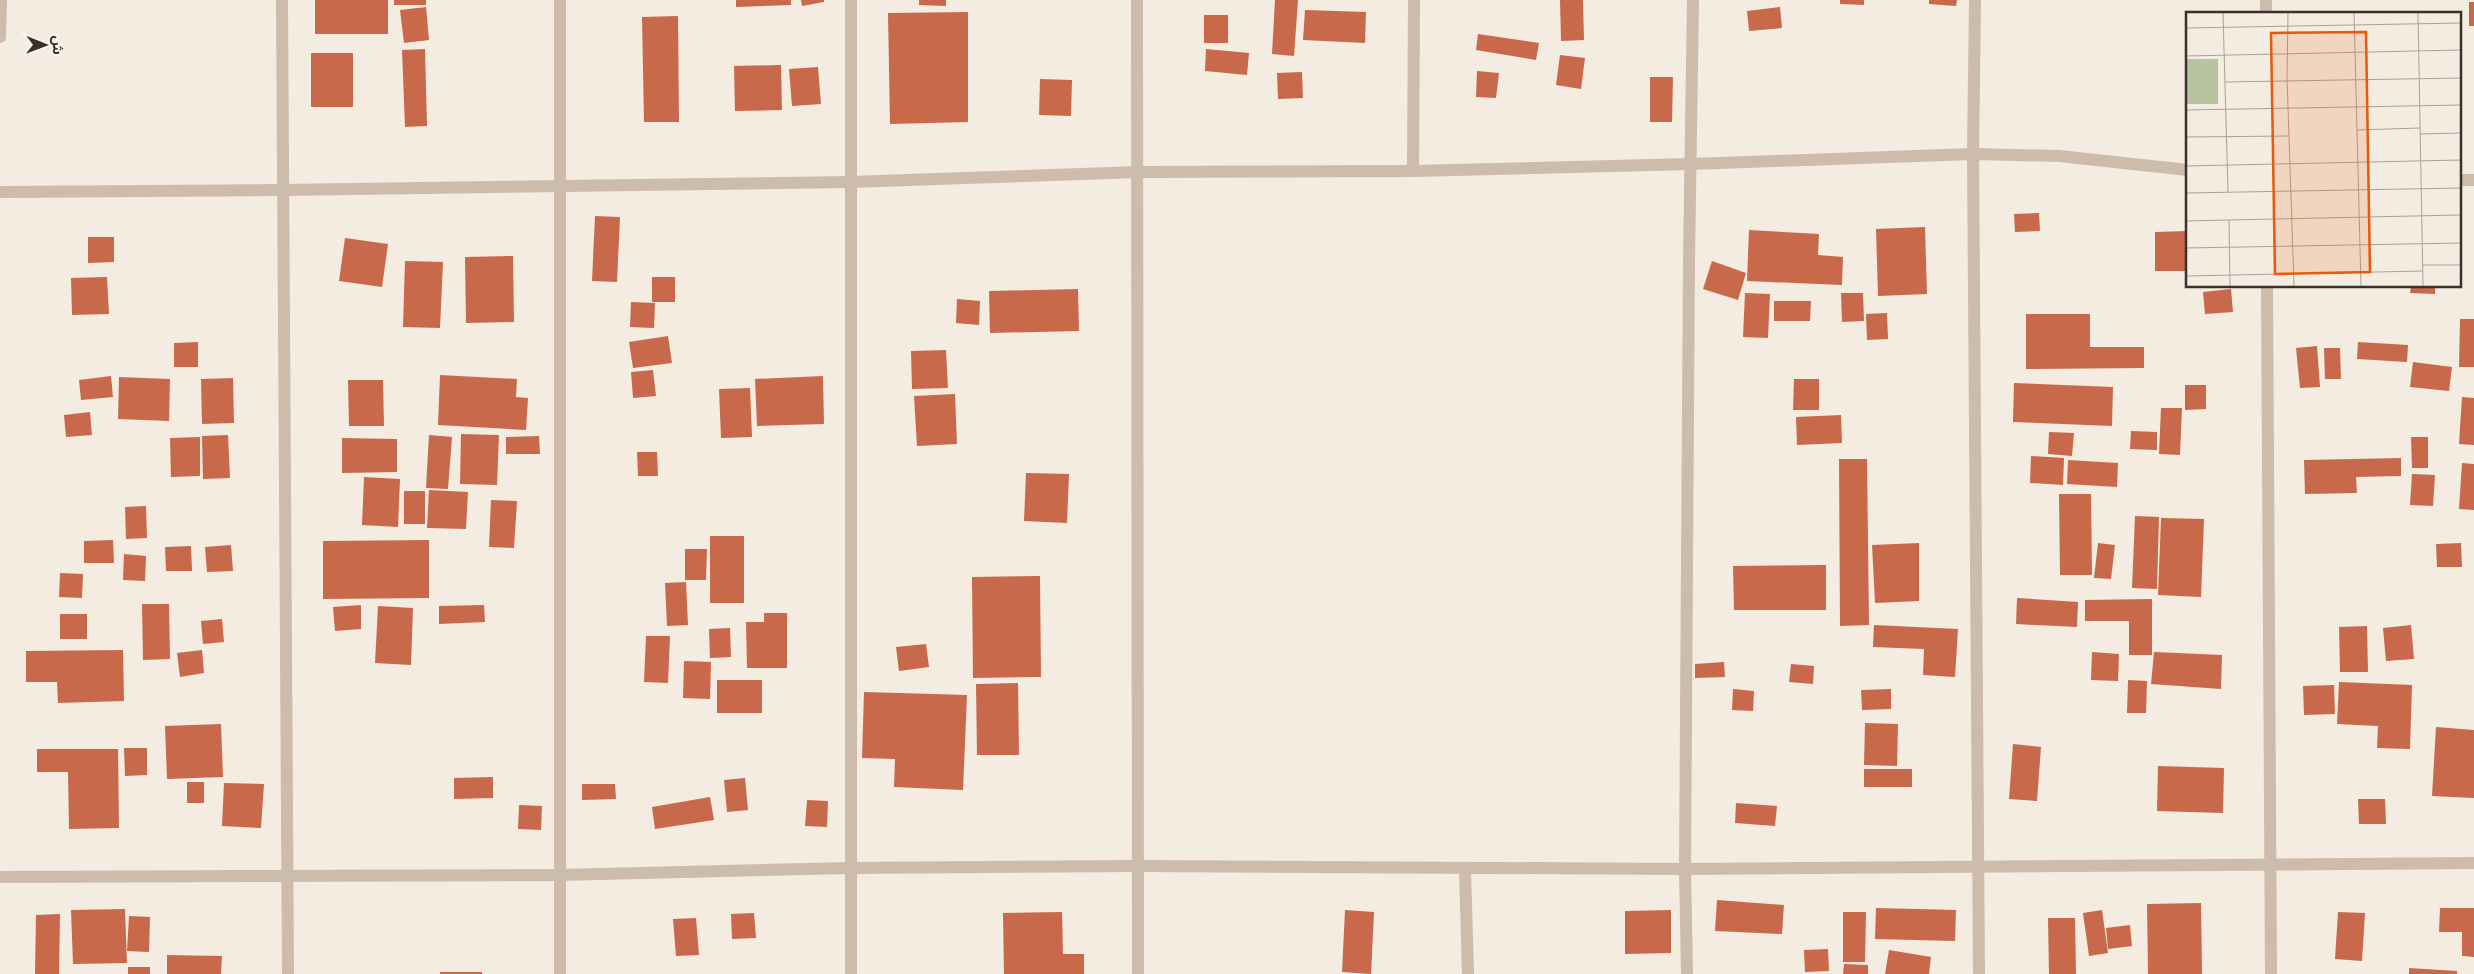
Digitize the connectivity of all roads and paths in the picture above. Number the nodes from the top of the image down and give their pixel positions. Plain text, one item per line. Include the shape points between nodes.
1 (1, 0) edge
2 (282, 0) edge
3 (560, 0) edge
4 (851, 0) edge
5 (1137, 0) edge
6 (1414, 0) edge
7 (1693, 0) edge
8 (1975, 0) edge
9 (0, 37) edge
10 (1974, 154) junction
11 (1690, 164) junction
12 (2186, 170) edge
13 (1412, 171) junction
14 (1138, 172) junction
15 (850, 182) junction
16 (558, 187) junction
17 (282, 190) junction
18 (0, 192) edge
19 (2267, 288) edge
20 (2474, 863) edge
21 (2271, 865) junction
22 (1138, 866) junction
23 (1978, 866) junction
24 (850, 868) junction
25 (1465, 869) junction
26 (1685, 869) junction
27 (287, 875) junction
28 (559, 875) junction
29 (0, 877) edge
30 (288, 974) edge
31 (560, 974) edge
32 (851, 974) edge
33 (1138, 974) edge
34 (1468, 974) edge
35 (1687, 974) edge
36 (1979, 974) edge
37 (2271, 974) edge

1 - 9 street
2 - 17 street
3 - 16 street
4 - 15 street
5 - 14 street
6 - 13 street
7 - 11 street
8 - 10 street
10 - 11 street
10 - 12 street via 2058,156
10 - 23 street
11 - 13 street
11 - 26 street
13 - 14 street
14 - 15 street
14 - 22 street
15 - 16 street
15 - 24 street
16 - 17 street
16 - 28 street
17 - 18 street
17 - 27 street
19 - 21 street
20 - 21 street
21 - 23 street
21 - 37 street
22 - 24 street
22 - 25 street
22 - 33 street
23 - 26 street
23 - 36 street
24 - 28 street
24 - 32 street
25 - 26 street
25 - 34 street
26 - 35 street
27 - 28 street
27 - 29 street
27 - 30 street
28 - 31 street

